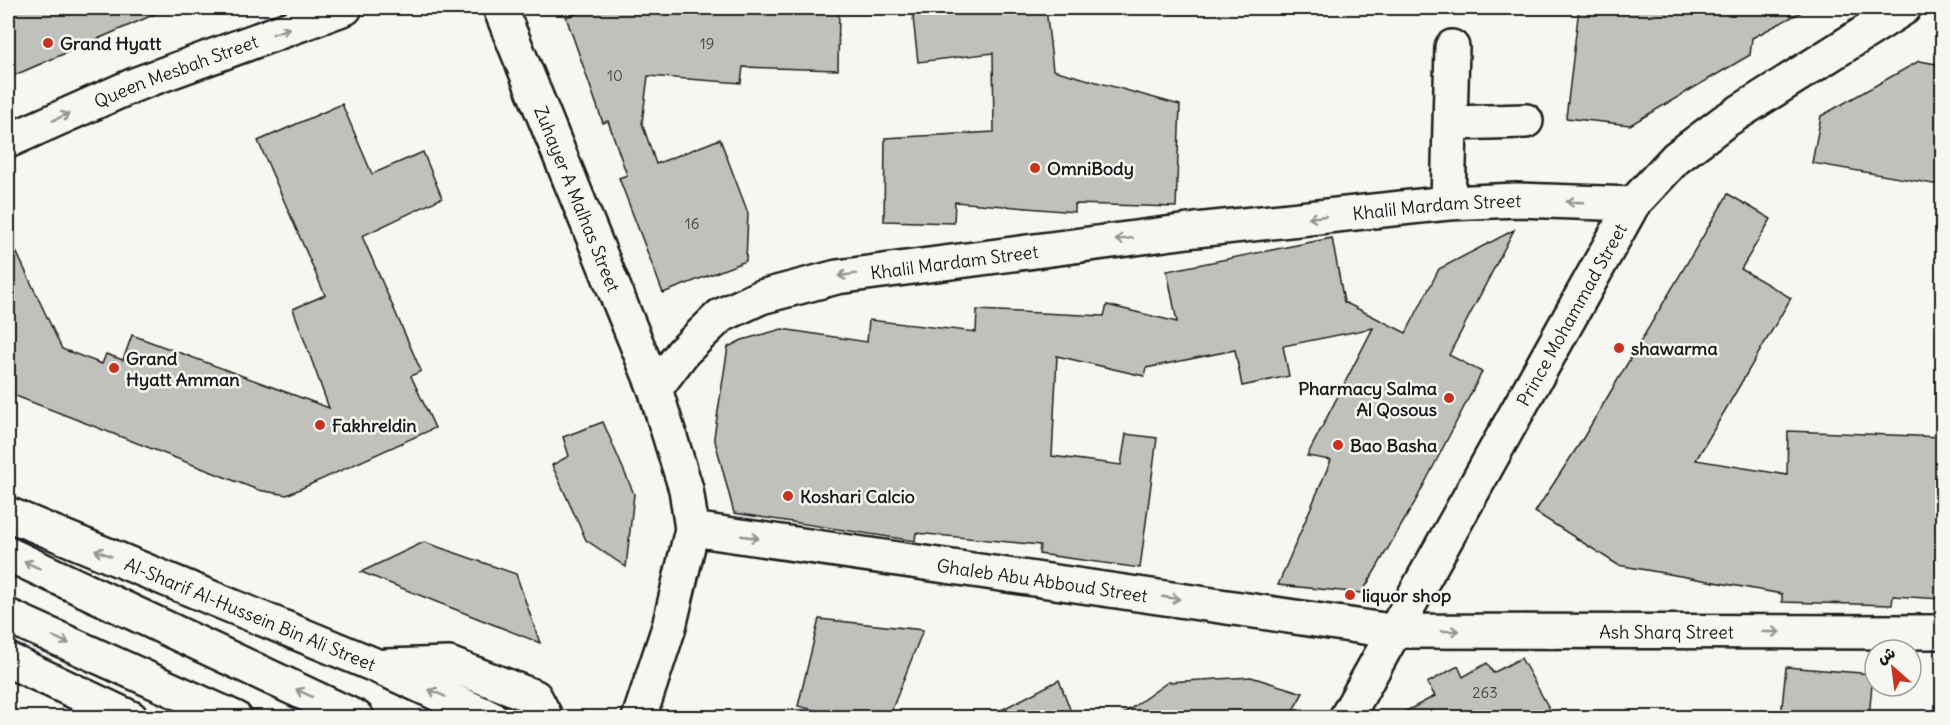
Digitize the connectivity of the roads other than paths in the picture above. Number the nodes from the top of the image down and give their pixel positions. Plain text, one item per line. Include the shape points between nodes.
1 (345, 8) edge
2 (500, 8) edge
3 (1904, 8) edge
4 (1452, 47) dead end
5 (1526, 122) dead end
6 (1451, 123) junction
7 (8, 141) edge
8 (1448, 203) junction
9 (1633, 204) junction
10 (655, 389) junction
11 (8, 514) edge
12 (692, 529) junction
13 (8, 554) edge
14 (8, 616) edge
15 (1392, 631) junction
16 (1942, 632) edge
17 (8, 660) edge
18 (377, 666) junction
19 (131, 717) edge
20 (235, 717) edge
21 (357, 717) edge
22 (491, 717) edge
23 (546, 717) edge
24 (639, 717) edge
25 (1346, 717) edge

7 -> 1 street, Queen Mesbah Street via 134,85
2 - 10 street, Zuhayer A Malhas Street
3 - 9 street, Prince Mohammad Street via 1725,121 1677,158
4 - 6 street
5 - 6 street
6 - 8 street
9 -> 8 street, Khalil Mardam Street
8 -> 10 street, Khalil Mardam Street via 1196,230 837,277 761,297 720,316 683,352
9 - 15 street, Prince Mohammad Street
10 - 12 street via 686,489
18 -> 11 street, Al-Sharif Al-Hussein Bin Ali Street
12 -> 15 street, Ghaleb Abu Abboud Street
12 - 24 street via 669,627
21 -> 13 street
14 -> 20 street
15 -> 16 street, Ash Sharq Street
15 - 25 street, Prince Mohammad Street
17 - 19 street
22 -> 18 street, Al-Sharif Al-Hussein Bin Ali Street
18 - 23 street via 449,664 535,697

